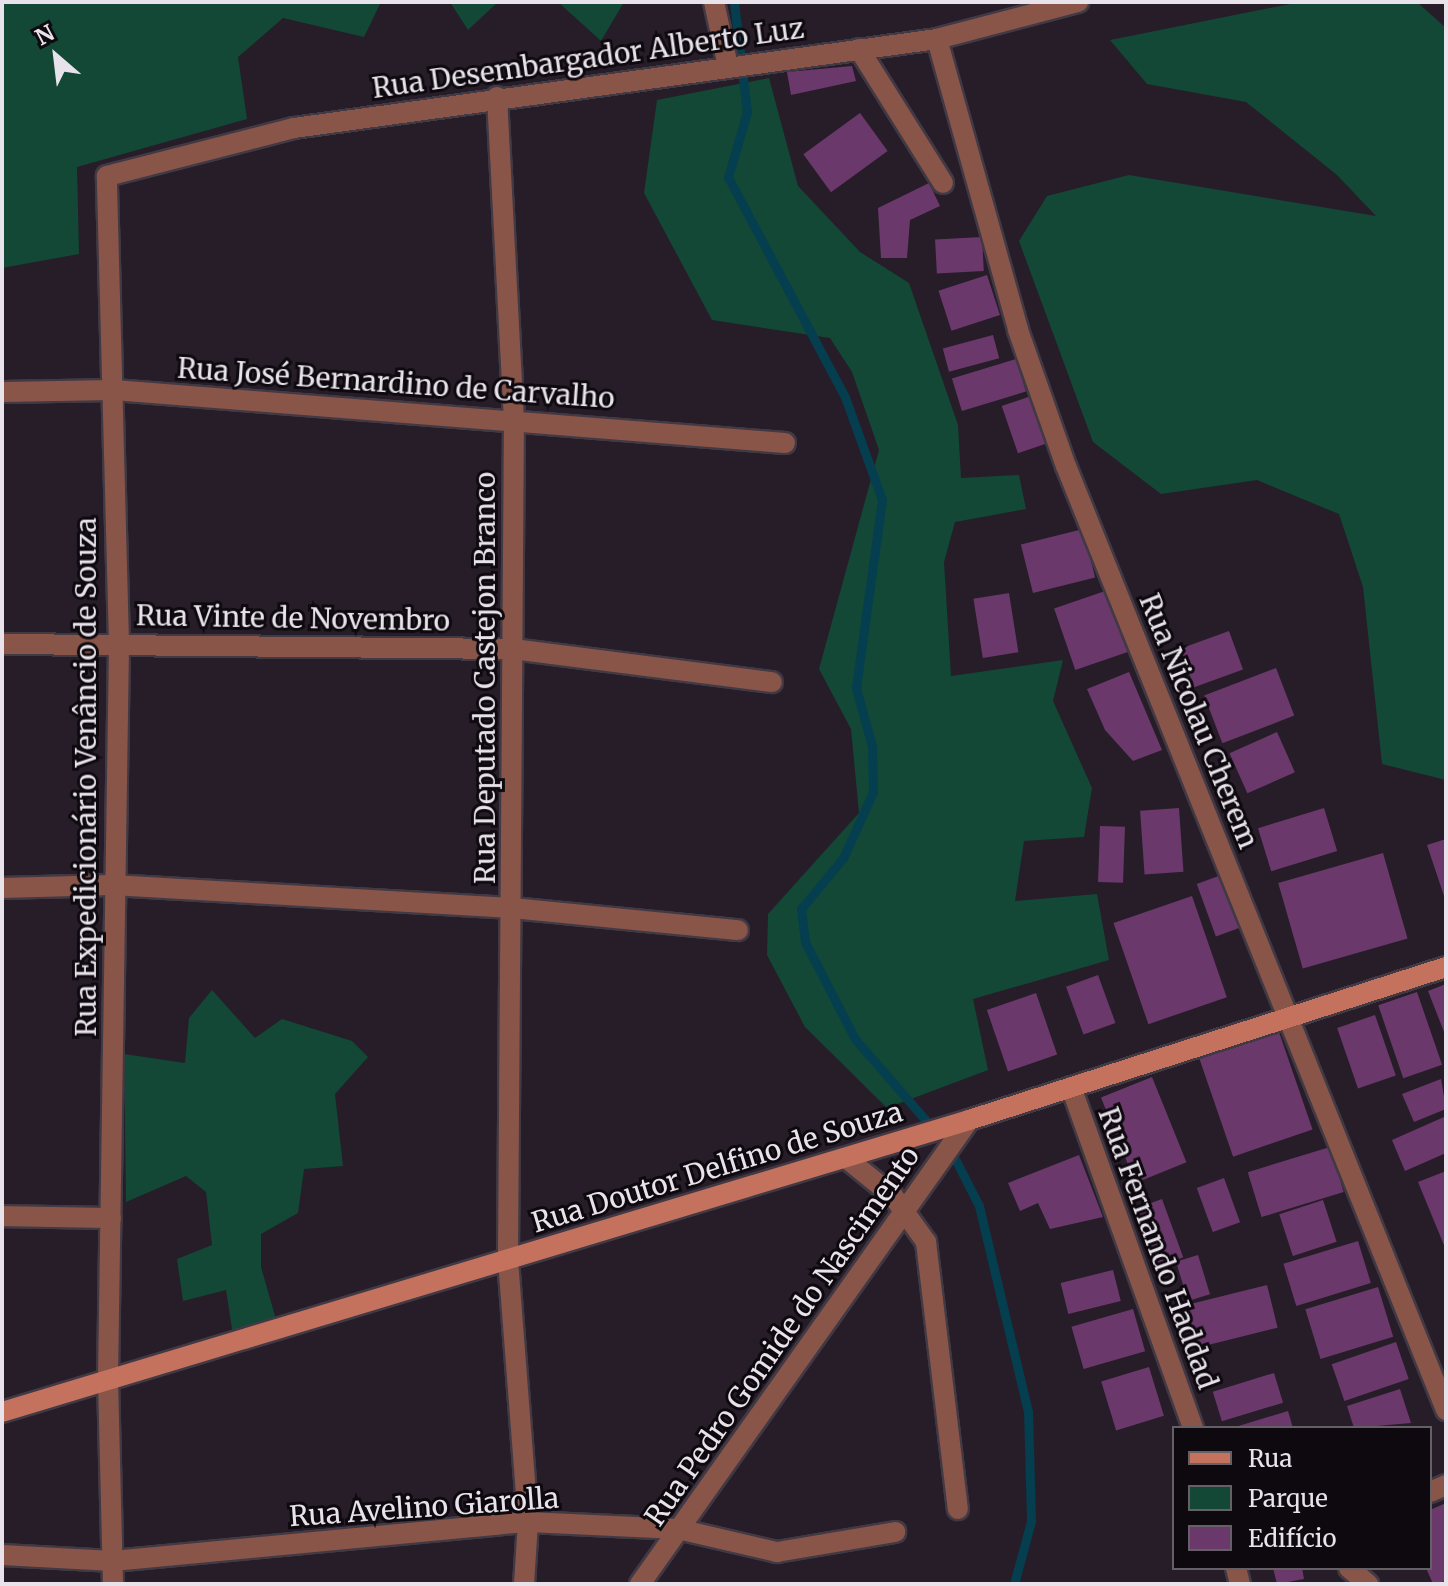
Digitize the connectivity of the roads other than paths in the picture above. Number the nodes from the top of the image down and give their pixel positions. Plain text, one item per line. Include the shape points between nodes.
1 (714, 2) edge
2 (1078, 2) edge
3 (937, 39) junction
4 (859, 49) junction
5 (728, 66) junction
6 (497, 97) junction
7 (107, 176) joint
8 (943, 183) dead end
9 (114, 390) junction
10 (2, 392) edge
11 (514, 417) junction
12 (785, 443) dead end
13 (119, 643) junction
14 (2, 644) edge
15 (513, 649) junction
16 (772, 682) dead end
17 (112, 885) junction
18 (2, 888) edge
19 (512, 908) junction
20 (738, 930) dead end
21 (1446, 967) edge
22 (1288, 1017) junction
23 (1071, 1087) junction
24 (969, 1120) junction
25 (846, 1158) junction
26 (907, 1211) junction
27 (2, 1216) edge
28 (111, 1218) junction
29 (508, 1260) junction
30 (108, 1379) junction
31 (1446, 1410) edge
32 (2, 1412) edge
33 (1192, 1426) edge
34 (958, 1509) dead end
35 (528, 1522) junction
36 (678, 1529) junction
37 (895, 1532) dead end
38 (2, 1555) edge
39 (113, 1561) junction
40 (1351, 1570) edge
41 (113, 1584) edge
42 (524, 1584) edge
43 (640, 1584) edge
44 (1368, 1584) edge

1 - 5 street
2 - 3 street, Rua Desembargador Alberto Luz
3 - 4 street, Rua Desembargador Alberto Luz
3 - 22 street, Rua Nicolau Cherem via 1018,330 1061,451
4 - 5 street, Rua Desembargador Alberto Luz
4 - 8 street
5 - 6 street, Rua Desembargador Alberto Luz
6 - 7 street, Rua Desembargador Alberto Luz via 294,128
6 - 11 street, Rua Deputado Castejon Branco
7 - 9 street, Rua Expedicionário Venâncio de Souza
9 - 10 street, Rua José Bernardino de Carvalho
9 - 11 street, Rua José Bernardino de Carvalho
9 - 13 street, Rua Expedicionário Venâncio de Souza
11 - 12 street, Rua José Bernardino de Carvalho
11 - 15 street, Rua Deputado Castejon Branco
13 - 14 street, Rua Vinte de Novembro
13 - 15 street, Rua Vinte de Novembro
13 - 17 street, Rua Expedicionário Venâncio de Souza
15 - 16 street, Rua Vinte de Novembro
15 - 19 street, Rua Deputado Castejon Branco
17 - 18 street
17 - 19 street
17 - 28 street, Rua Expedicionário Venâncio de Souza
19 - 20 street
19 - 29 street, Rua Deputado Castejon Branco
21 - 22 street, Rua Doutor Delfino de Souza
22 - 23 street, Rua Doutor Delfino de Souza
22 - 31 street, Rua Nicolau Cherem
23 - 24 street, Rua Doutor Delfino de Souza
23 - 33 street, Rua Fernando Haddad
24 - 25 street, Rua Doutor Delfino de Souza
24 - 26 street, Rua Pedro Gomide do Nascimento
25 - 26 street
25 - 29 street, Rua Doutor Delfino de Souza
26 - 34 street via 926,1242
26 - 36 street, Rua Pedro Gomide do Nascimento
27 - 28 street
28 - 30 street, Rua Expedicionário Venâncio de Souza
29 - 30 street, Rua Doutor Delfino de Souza
29 - 35 street, Rua Deputado Castejon Branco
30 - 32 street, Rua Doutor Delfino de Souza
30 - 39 street, Rua Expedicionário Venâncio de Souza
35 - 36 street, Rua Avelino Giarolla
35 - 39 street, Rua Avelino Giarolla
35 - 42 street, Rua Deputado Castejon Branco
36 - 37 street, Rua Avelino Giarolla via 777,1552
36 - 43 street, Rua Pedro Gomide do Nascimento
38 - 39 street, Rua Avelino Giarolla
39 - 41 street, Rua Expedicionário Venâncio de Souza
40 - 44 street

